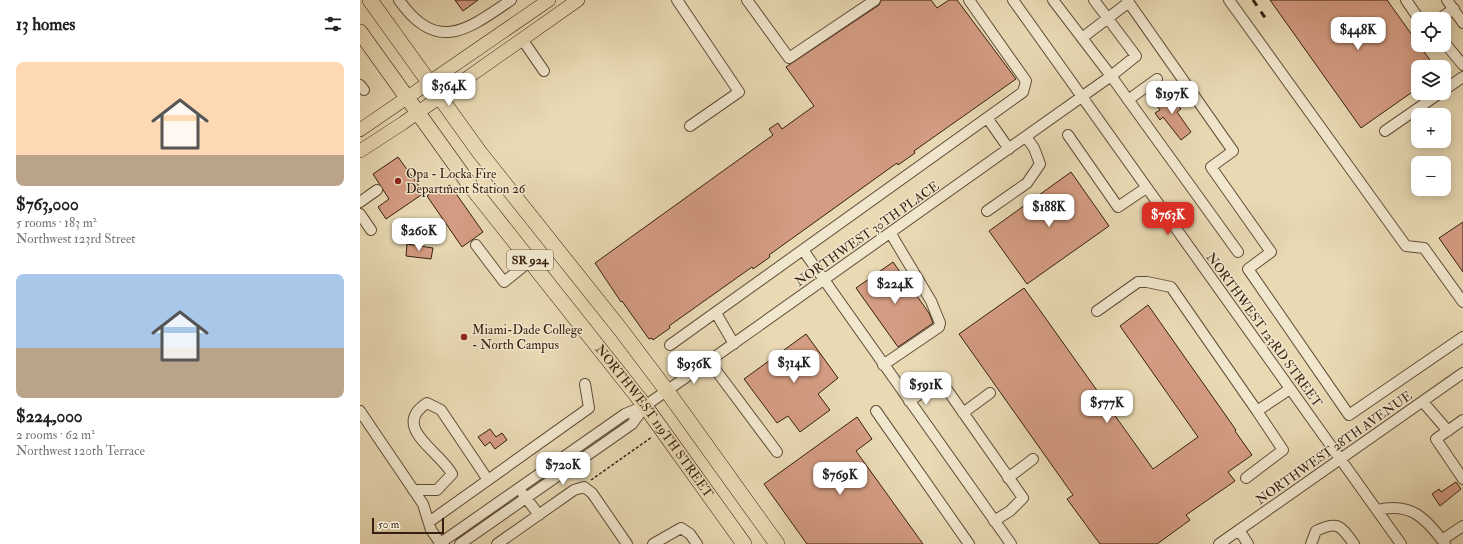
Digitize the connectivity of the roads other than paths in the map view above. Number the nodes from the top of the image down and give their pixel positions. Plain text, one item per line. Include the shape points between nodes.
1 (370, 0) edge
2 (399, 0) edge
3 (511, 0) edge
4 (549, 0) edge
5 (578, 0) edge
6 (677, 0) edge
7 (747, 0) edge
8 (875, 0) edge
9 (969, 0) edge
10 (1013, 0) edge
11 (1053, 0) edge
12 (1094, 0) edge
13 (1229, 0) edge
14 (1406, 0) edge
15 (1447, 0) edge
16 (1128, 1) edge
17 (1454, 10) junction
18 (1414, 12) edge
19 (1451, 12) edge
20 (1108, 18) junction
21 (1463, 23) edge
22 (360, 32) edge
23 (1082, 38) junction
24 (522, 39) junction
25 (1451, 50) edge
26 (1463, 65) edge
27 (544, 71) dead end
28 (1111, 76) junction
29 (1463, 77) edge
30 (1157, 79) dead end
31 (430, 82) junction
32 (1451, 85) edge
33 (407, 97) junction
34 (440, 97) junction
35 (1082, 97) junction
36 (1128, 100) junction
37 (1430, 100) edge
38 (418, 112) junction
39 (988, 119) junction
40 (690, 126) dead end
41 (360, 130) edge
42 (1385, 131) dead end
43 (1068, 135) dead end
44 (1026, 137) junction
45 (1009, 149) junction
46 (360, 151) edge
47 (1146, 188) junction
48 (377, 190) dead end
49 (360, 202) edge
50 (987, 211) dead end
51 (360, 214) edge
52 (372, 230) dead end
53 (891, 234) junction
54 (476, 245) dead end
55 (803, 250) junction
56 (1238, 252) dead end
57 (530, 261) junction
58 (824, 282) junction
59 (1463, 302) edge
60 (1097, 311) dead end
61 (716, 313) junction
62 (1463, 337) edge
63 (734, 344) junction
64 (670, 345) dead end
65 (709, 361) junction
66 (883, 365) junction
67 (1463, 374) edge
68 (585, 384) dead end
69 (1290, 389) junction
70 (667, 391) junction
71 (990, 393) dead end
72 (909, 402) junction
73 (1423, 402) junction
74 (645, 406) junction
75 (360, 411) edge
76 (876, 411) dead end
77 (1257, 411) junction
78 (963, 413) junction
79 (1463, 420) edge
80 (1448, 431) junction
81 (777, 452) dead end
82 (1033, 459) dead end
83 (1340, 460) junction
84 (1008, 478) junction
85 (1246, 478) dead end
86 (1463, 479) edge
87 (488, 480) junction
88 (519, 488) junction
89 (413, 490) junction
90 (526, 498) junction
91 (1377, 510) junction
92 (539, 515) junction
93 (994, 521) junction
94 (429, 522) junction
95 (1463, 526) edge
96 (1238, 530) junction
97 (1444, 542) edge
98 (440, 544) edge
99 (460, 544) edge
100 (497, 544) edge
101 (627, 544) edge
102 (653, 544) edge
103 (697, 544) edge
104 (744, 544) edge
105 (777, 544) edge
106 (969, 544) edge
107 (1011, 544) edge
108 (1219, 544) edge
109 (1248, 544) edge
110 (1311, 544) edge
111 (1354, 544) edge
112 (1401, 544) edge

1 - 31 highway, NORTHWEST 119TH STREET / SR 924
2 - 3 street via 410,16 426,28 443,32 462,30
4 - 31 main road
5 - 24 main road
6 - 40 street via 739,92
7 - 8 street via 789,58
9 - 39 street via 1026,81 1023,92
10 - 35 street, NORTHWEST 123RD STREET
11 - 23 street
12 - 20 street
13 - 59 street via 1406,246 1424,248
14 - 18 street
15 - 17 street
16 - 20 street
16 - 62 street via 1233,150 1211,167 1271,252 1248,269 1350,415
17 - 19 street
17 - 21 street
20 - 23 street
20 - 28 street, NORTHWEST 30TH PLACE via 1136,56
22 - 33 highway, NORTHWEST 119TH STREET / SR 924
23 - 28 street
24 - 27 street
24 - 34 main road
25 - 26 street
28 - 35 street, NORTHWEST 30TH PLACE
28 - 36 street
29 - 32 street
30 - 36 street
31 - 33 main road
31 - 34 highway, NORTHWEST 119TH STREET / SR 924
33 - 38 highway, NORTHWEST 119TH STREET / SR 924
33 - 41 main road
34 - 38 main road
34 - 70 highway, NORTHWEST 119TH STREET / SR 924 via 525,211
35 - 44 street, NORTHWEST 30TH PLACE
35 - 47 street, NORTHWEST 123RD STREET
36 - 56 street
37 - 42 street
38 - 46 main road
38 - 57 highway, NORTHWEST 119TH STREET / SR 924 via 469,184
39 - 45 street
39 - 55 street
43 - 47 street via 1118,207
44 - 45 street, NORTHWEST 30TH PLACE
44 - 50 street via 1034,148 1040,164 1028,183
45 - 53 street, NORTHWEST 30TH PLACE
47 - 69 street, NORTHWEST 123RD STREET
48 - 49 street
51 - 52 street
53 - 58 street, NORTHWEST 30TH PLACE
53 - 66 street via 931,301 940,323 939,327
54 - 57 street via 504,282
55 - 58 street
55 - 61 street
57 - 74 highway, NORTHWEST 119TH STREET / SR 924
58 - 63 street, NORTHWEST 30TH PLACE
58 - 66 street
60 - 77 street via 1138,282 1170,287
61 - 63 street
61 - 64 street
63 - 65 street, NORTHWEST 30TH PLACE
65 - 70 street, NORTHWEST 30TH PLACE
65 - 81 street
66 - 72 street
67 - 73 street, NORTHWEST 28TH AVENUE
68 - 87 street via 589,408
69 - 77 street
69 - 83 street, NORTHWEST 123RD STREET
70 - 74 street, NORTHWEST 30TH PLACE
70 - 105 highway, NORTHWEST 119TH STREET / SR 924
71 - 78 street
72 - 78 street via 941,381
72 - 93 street
73 - 80 street
73 - 83 street, NORTHWEST 28TH AVENUE
74 - 88 street via 625,414
74 - 90 street via 632,424
74 - 104 highway, NORTHWEST 119TH STREET / SR 924
75 - 89 street
76 - 106 street
77 - 85 street via 1283,450
78 - 84 street
79 - 80 street
80 - 86 street via 1436,439
82 - 84 street
83 - 91 street, NORTHWEST 123RD STREET
83 - 96 street, NORTHWEST 28TH AVENUE
84 - 93 street via 1023,498 1010,511
87 - 89 street via 441,410 427,403 417,410 413,423 416,435 447,464 452,474 436,490
87 - 94 street
88 - 90 street
88 - 98 street
89 - 94 street via 423,504
90 - 92 street
90 - 99 street
91 - 97 street via 1392,506 1412,512 1425,519
91 - 112 street, NORTHWEST 123RD STREET
92 - 100 street
92 - 101 street via 586,484
93 - 107 street
94 - 98 street
95 - 97 street
96 - 108 street, NORTHWEST 28TH AVENUE
96 - 109 street
102 - 103 street via 681,528 690,534
110 - 111 street via 1316,531 1332,525 1342,527

